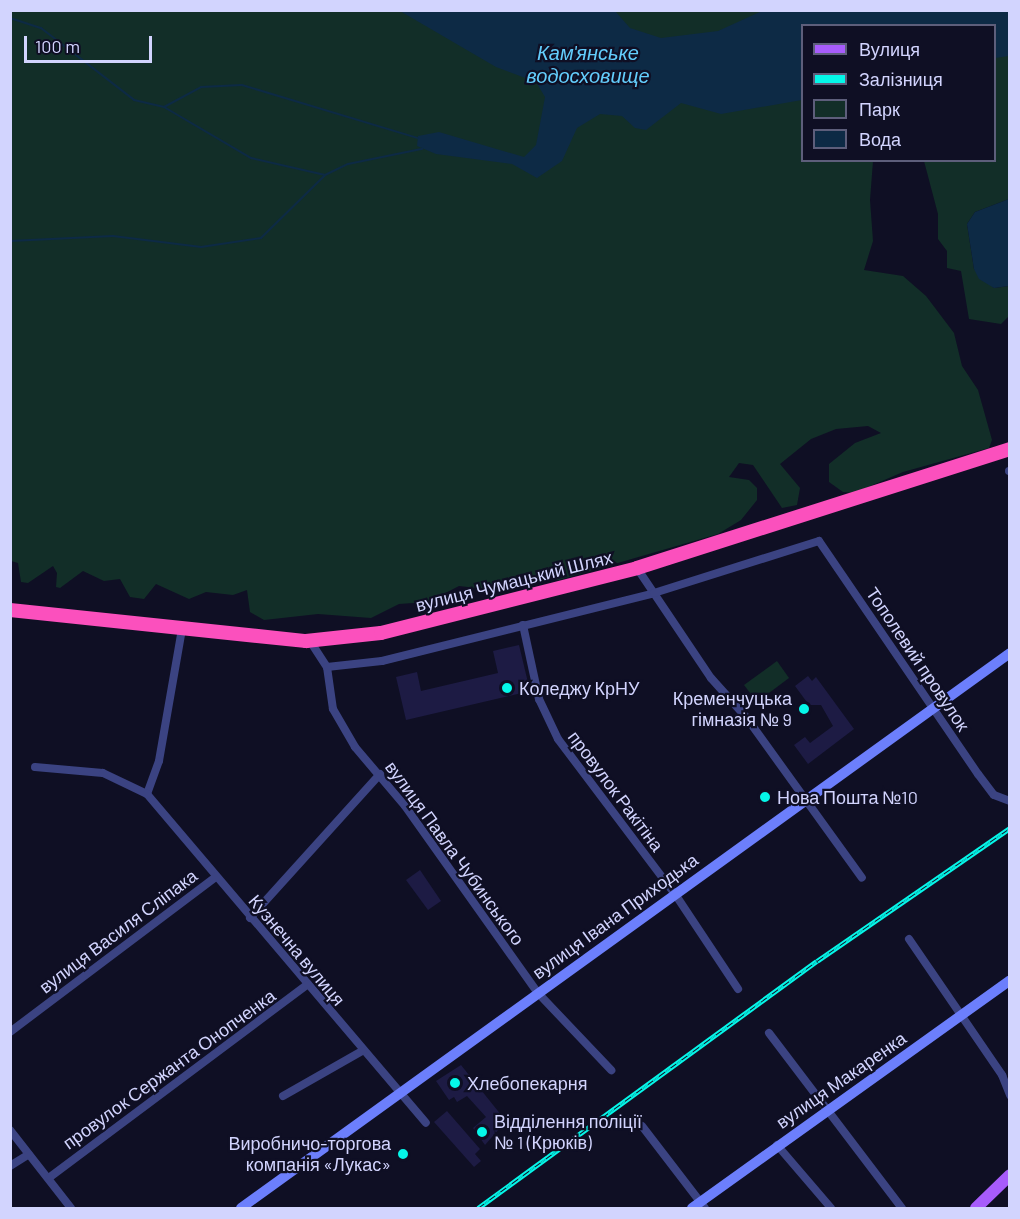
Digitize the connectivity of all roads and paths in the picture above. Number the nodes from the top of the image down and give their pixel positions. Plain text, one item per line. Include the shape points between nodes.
1 (1010, 449) edge
2 (637, 568) junction
3 (654, 593) junction
4 (10, 610) edge
5 (522, 625) junction
6 (182, 629) junction
7 (310, 640) junction
8 (1010, 653) edge
9 (327, 667) junction
10 (933, 707) junction
11 (35, 767) dead end
12 (380, 774) junction
13 (147, 794) junction
14 (804, 799) junction
15 (1010, 801) edge
16 (216, 877) junction
17 (862, 878) dead end
18 (675, 894) junction
19 (250, 918) junction
20 (909, 939) dead end
21 (1010, 980) edge
22 (307, 985) junction
23 (738, 989) dead end
24 (537, 992) junction
25 (960, 1016) junction
26 (10, 1032) edge
27 (769, 1033) dead end
28 (362, 1052) junction
29 (611, 1070) dead end
30 (403, 1092) junction
31 (1010, 1095) edge
32 (283, 1096) dead end
33 (829, 1108) junction
34 (426, 1123) dead end
35 (642, 1126) dead end
36 (10, 1130) edge
37 (777, 1145) junction
38 (28, 1154) junction
39 (10, 1166) edge
40 (1010, 1175) edge
41 (50, 1177) junction
42 (699, 1206) edge
43 (68, 1207) edge
44 (241, 1209) edge
45 (831, 1209) edge
46 (902, 1209) edge
47 (976, 1209) edge

1 - 2 highway, вулиця Чумацький Шлях
2 - 3 street
2 - 7 highway, вулиця Чумацький Шлях via 381,633
3 - 5 street
3 - 10 street, Тополевий провулок via 819,540
3 - 14 street via 711,678 746,717
4 - 6 highway, вулиця Чумацький Шлях
5 - 9 street via 382,661
5 - 18 street, провулок Ракітіна via 539,699 554,732
6 - 7 highway, вулиця Чумацький Шлях
6 - 13 street via 159,760
7 - 9 street
8 - 10 main road, вулиця Івана Приходька
9 - 12 street, вулиця Павла Чубинського via 333,709 343,728
10 - 14 main road, вулиця Івана Приходька
10 - 15 street, Тополевий провулок via 994,795
11 - 13 street, Кузнечна вулиця via 103,773
12 - 19 street
12 - 24 street, вулиця Павла Чубинського
13 - 16 street, Кузнечна вулиця
14 - 17 street
14 - 18 main road, вулиця Івана Приходька
16 - 19 street, Кузнечна вулиця
16 - 26 street, вулиця Василя Сліпака
18 - 23 street, провулок Ракітіна
18 - 24 main road, вулиця Івана Приходька
19 - 22 street, Кузнечна вулиця
20 - 25 street
21 - 25 main road, вулиця Макаренка
22 - 28 street, Кузнечна вулиця
22 - 41 street, провулок Сержанта Онопченка
24 - 29 street, вулиця Павла Чубинського
24 - 30 main road, вулиця Івана Приходька
25 - 31 street via 1002,1075
25 - 33 main road, вулиця Макаренка
27 - 33 street
28 - 30 street, Кузнечна вулиця
28 - 32 street
30 - 34 street, Кузнечна вулиця
30 - 44 main road, вулиця Івана Приходька
33 - 37 main road, вулиця Макаренка
33 - 46 street
35 - 42 street
36 - 38 street
37 - 42 main road, вулиця Макаренка
37 - 45 street
38 - 39 street
38 - 41 street
40 - 47 main road
41 - 43 street

